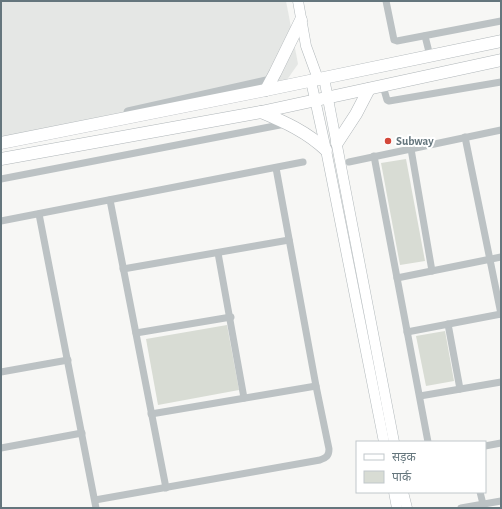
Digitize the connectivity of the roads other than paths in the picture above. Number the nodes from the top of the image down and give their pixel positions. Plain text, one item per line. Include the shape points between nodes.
1 (298, 1) edge
2 (386, 1) edge
3 (301, 20) junction
4 (501, 21) edge
5 (425, 36) junction
6 (501, 41) edge
7 (430, 56) junction
8 (501, 60) edge
9 (318, 79) junction
10 (501, 82) edge
11 (268, 85) junction
12 (383, 86) junction
13 (369, 89) junction
14 (218, 92) junction
15 (229, 98) junction
16 (328, 98) junction
17 (315, 101) junction
18 (261, 112) junction
19 (287, 123) junction
20 (501, 130) edge
21 (466, 137) junction
22 (1, 138) edge
23 (1, 143) edge
24 (337, 143) junction
25 (411, 149) junction
26 (326, 150) junction
27 (374, 156) junction
28 (1, 159) edge
29 (303, 162) dead end
30 (349, 162) dead end
31 (276, 168) junction
32 (1, 178) edge
33 (110, 200) junction
34 (39, 214) junction
35 (1, 221) edge
36 (289, 240) junction
37 (218, 252) junction
38 (501, 257) edge
39 (490, 260) junction
40 (123, 269) junction
41 (432, 271) junction
42 (397, 278) junction
43 (501, 314) edge
44 (230, 317) junction
45 (448, 324) junction
46 (407, 332) junction
47 (136, 333) junction
48 (68, 360) junction
49 (1, 372) edge
50 (501, 382) edge
51 (316, 386) junction
52 (460, 389) junction
53 (420, 396) junction
54 (244, 398) junction
55 (152, 414) junction
56 (82, 433) junction
57 (384, 441) edge
58 (394, 441) edge
59 (428, 441) edge
60 (501, 443) edge
61 (486, 446) edge
62 (1, 448) edge
63 (166, 488) junction
64 (394, 493) edge
65 (404, 493) edge
66 (480, 493) edge
67 (501, 501) edge
68 (95, 504) edge
69 (482, 506) edge
70 (397, 508) edge
71 (406, 508) edge
72 (460, 508) edge

1 - 3 main road
2 - 5 street via 395,41
3 - 9 main road via 306,46
3 - 11 main road
4 - 5 street
5 - 7 street
6 - 7 main road
7 - 9 main road
8 - 12 main road
9 - 11 main road
9 - 16 main road
9 - 17 main road
10 - 12 street via 389,101
11 - 14 street
11 - 15 main road
12 - 13 main road
13 - 16 main road
13 - 24 main road
14 - 15 main road
14 - 22 street
15 - 23 main road
16 - 17 main road
16 - 24 main road
17 - 18 main road
17 - 26 main road
18 - 19 main road
18 - 28 main road
19 - 26 main road via 307,134
19 - 32 street
20 - 21 street
21 - 25 street
21 - 39 street
24 - 58 main road
25 - 27 street
25 - 41 street
26 - 57 main road
27 - 30 street
27 - 42 street
29 - 31 street
31 - 33 street
31 - 36 street
33 - 34 street
33 - 40 street
34 - 35 street
34 - 48 street
36 - 37 street
36 - 51 street
37 - 40 street
37 - 44 street
38 - 39 street
39 - 41 street
39 - 43 street
40 - 47 street
41 - 42 street
42 - 46 street
43 - 45 street
44 - 47 street
44 - 54 street
45 - 46 street
45 - 52 street
46 - 53 street
47 - 55 street
48 - 49 street
48 - 56 street
50 - 52 street
51 - 54 street
51 - 63 street via 329,449 326,458
52 - 53 street
53 - 59 street
54 - 55 street
55 - 63 street
56 - 62 street
56 - 68 street
60 - 61 street
63 - 68 street
64 - 70 main road
65 - 71 main road
66 - 69 street
67 - 69 street
69 - 72 street

